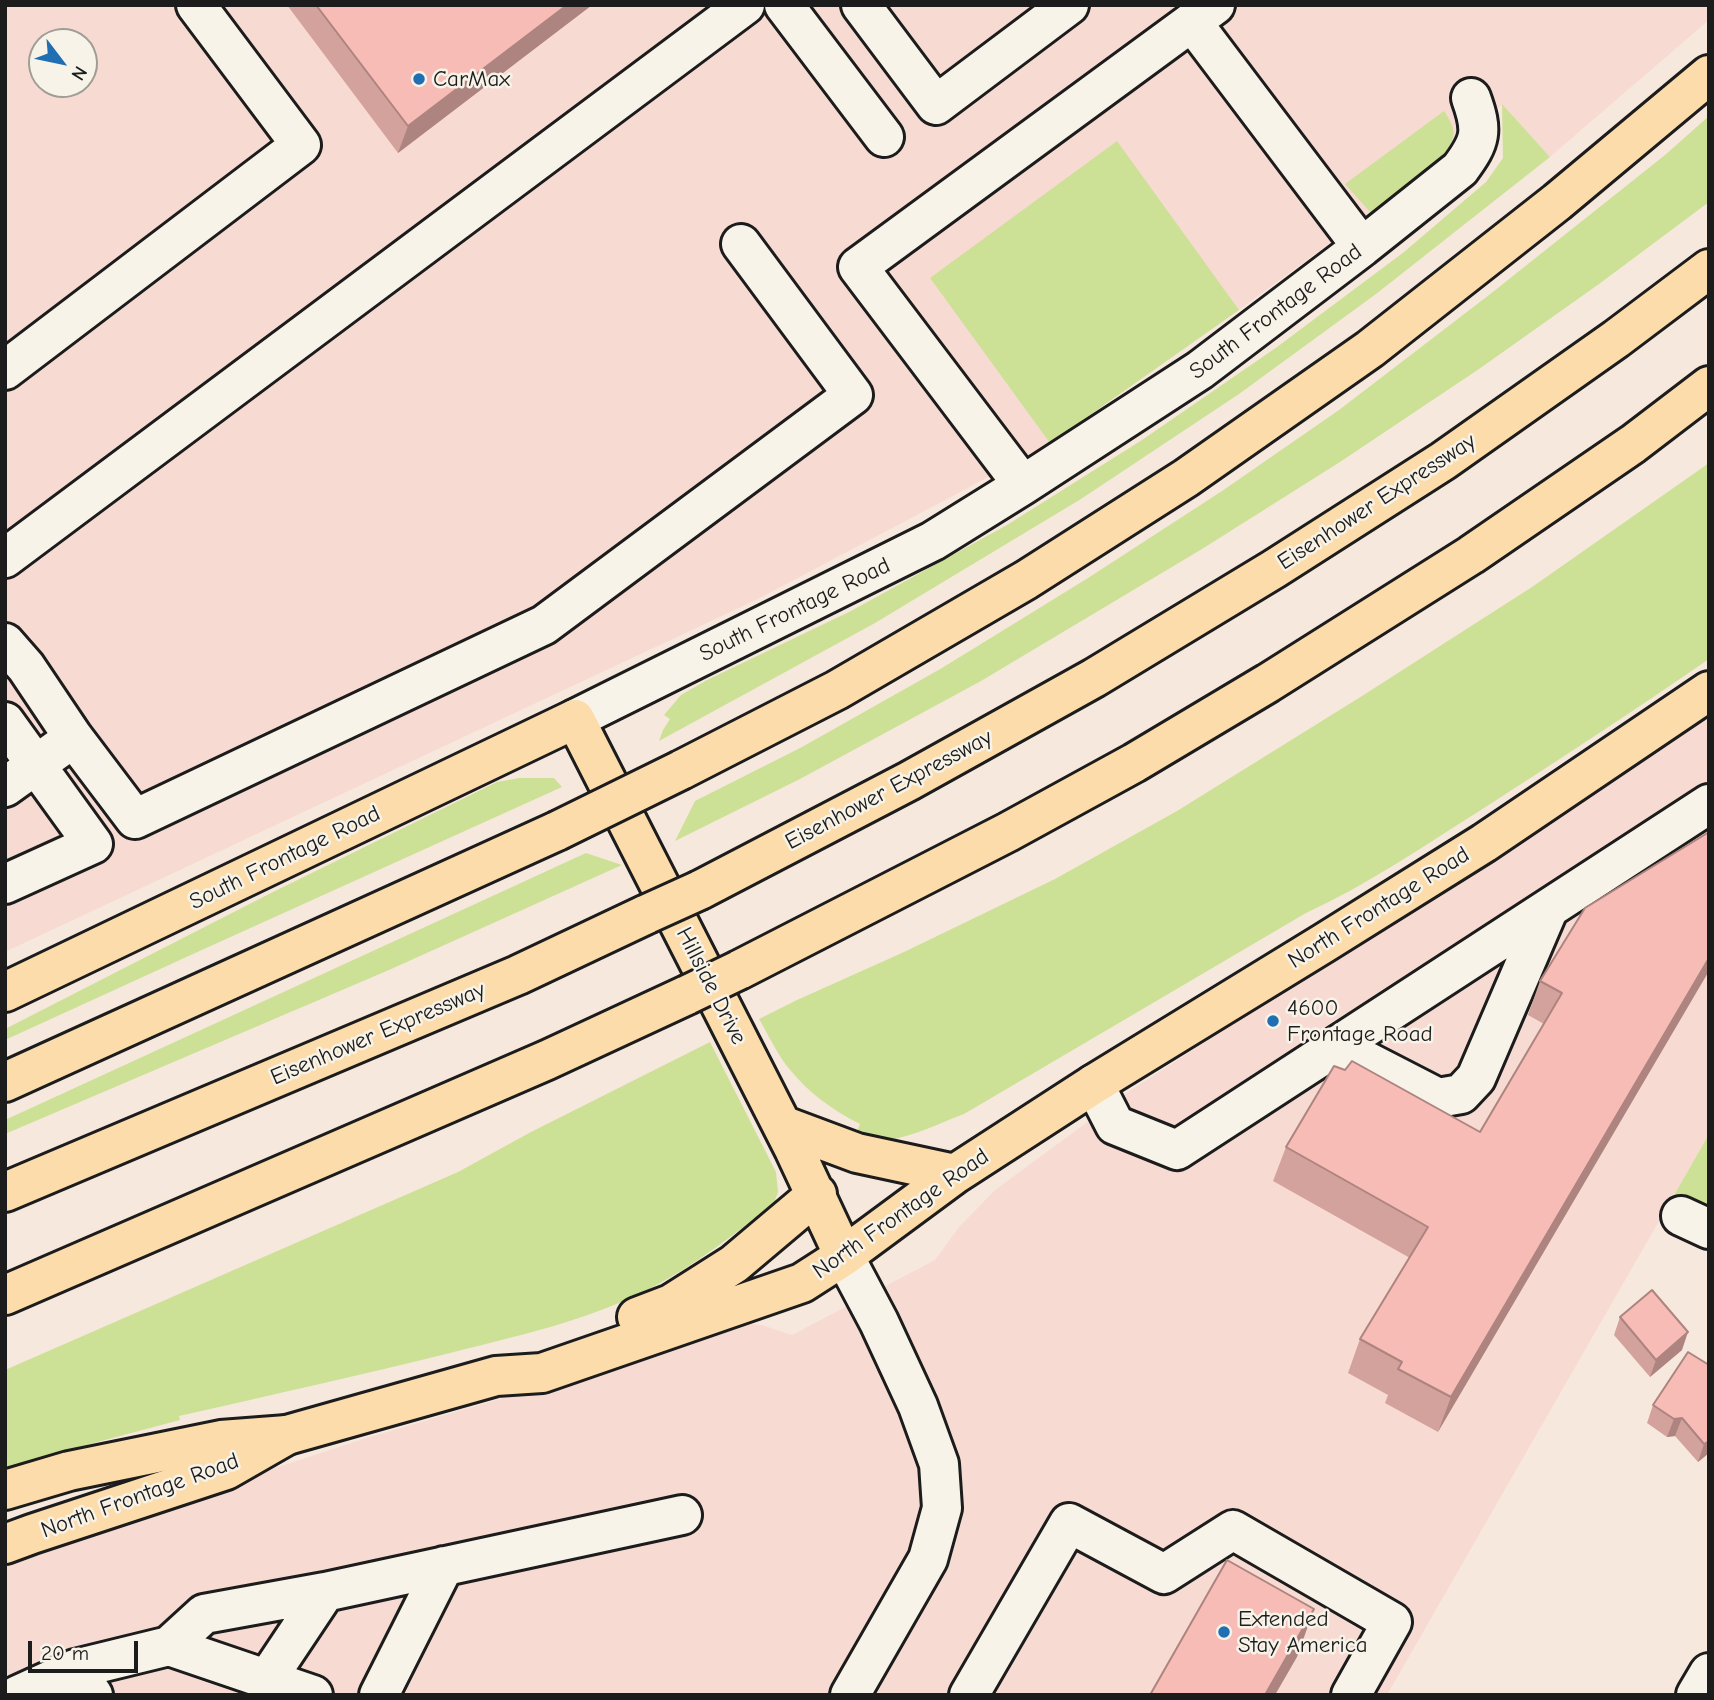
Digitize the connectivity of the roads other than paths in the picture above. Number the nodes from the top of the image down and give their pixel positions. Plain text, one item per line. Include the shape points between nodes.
1 (196, 5) edge
2 (745, 5) edge
3 (784, 5) edge
4 (861, 5) edge
5 (1069, 5) edge
6 (1203, 14) edge
7 (1709, 75) edge
8 (1471, 98) dead end
9 (884, 137) dead end
10 (741, 244) dead end
11 (1362, 247) junction
12 (1709, 269) edge
13 (5, 370) edge
14 (1709, 386) edge
15 (1023, 485) junction
16 (5, 558) edge
17 (12, 664) edge
18 (1709, 691) edge
19 (576, 719) junction
20 (5, 722) edge
21 (74, 737) junction
22 (36, 764) junction
23 (5, 787) edge
24 (1709, 804) edge
25 (5, 884) edge
26 (1549, 908) junction
27 (5, 992) edge
28 (1337, 1046) junction
29 (5, 1082) edge
30 (1094, 1083) junction
31 (782, 1125) junction
32 (955, 1174) junction
33 (5, 1192) edge
34 (817, 1194) junction
35 (844, 1256) junction
36 (5, 1296) edge
37 (496, 1376) junction
38 (287, 1435) junction
39 (5, 1490) edge
40 (682, 1515) dead end
41 (5, 1545) edge
42 (444, 1566) junction
43 (325, 1592) junction
44 (169, 1646) junction
45 (1709, 1673) edge
46 (267, 1679) junction
47 (84, 1682) edge
48 (867, 1688) edge
49 (18, 1695) edge
50 (313, 1695) edge
51 (379, 1695) edge
52 (969, 1695) edge
53 (1350, 1695) edge
54 (1696, 1695) edge

1 - 13 street via 302,145
2 - 16 street
3 - 9 street
4 - 5 street via 936,105
6 - 11 street
6 - 15 street via 858,267
7 - 29 main road, bridge via 1370,349 1186,478 1026,580 837,690 681,770
8 - 11 street, South Frontage Road via 1479,136 1460,169
10 - 21 street via 853,396 544,625 135,819
11 - 15 street, South Frontage Road via 1200,370
12 - 33 main road, Eisenhower Expressway, bridge via 1443,461 1275,569 1094,678 909,781 700,890 505,980
14 - 36 main road, bridge via 1471,555 1134,763 1008,832 739,970 547,1060
15 - 19 street, South Frontage Road via 933,541
17 - 21 street
18 - 30 main road, North Frontage Road via 1484,843
19 - 27 main road, South Frontage Road
19 - 31 main road, Hillside Drive
20 - 22 street
21 - 22 street
22 - 23 street
22 - 25 street via 93,844
24 - 26 street
26 - 28 street
26 - 28 street via 1476,1078 1461,1094 1438,1098
28 - 30 street via 1177,1150 1115,1125
30 - 32 main road, North Frontage Road
31 - 32 main road via 858,1153
31 - 34 main road, Hillside Drive
32 - 35 main road, North Frontage Road
34 - 35 main road, Hillside Drive
34 - 37 main road via 734,1264 671,1304 539,1353
35 - 37 main road, North Frontage Road via 802,1283 555,1369
35 - 48 street via 918,1406 939,1464 942,1508 928,1559
37 - 38 main road, North Frontage Road
38 - 39 main road via 221,1440 69,1471
38 - 41 main road, North Frontage Road via 226,1470
40 - 42 street
42 - 43 street
42 - 51 street
43 - 44 street via 204,1614
43 - 46 street
44 - 46 street
44 - 47 street
45 - 54 street
46 - 50 street
47 - 49 street
52 - 53 street via 1069,1523 1164,1574 1233,1530 1392,1622

